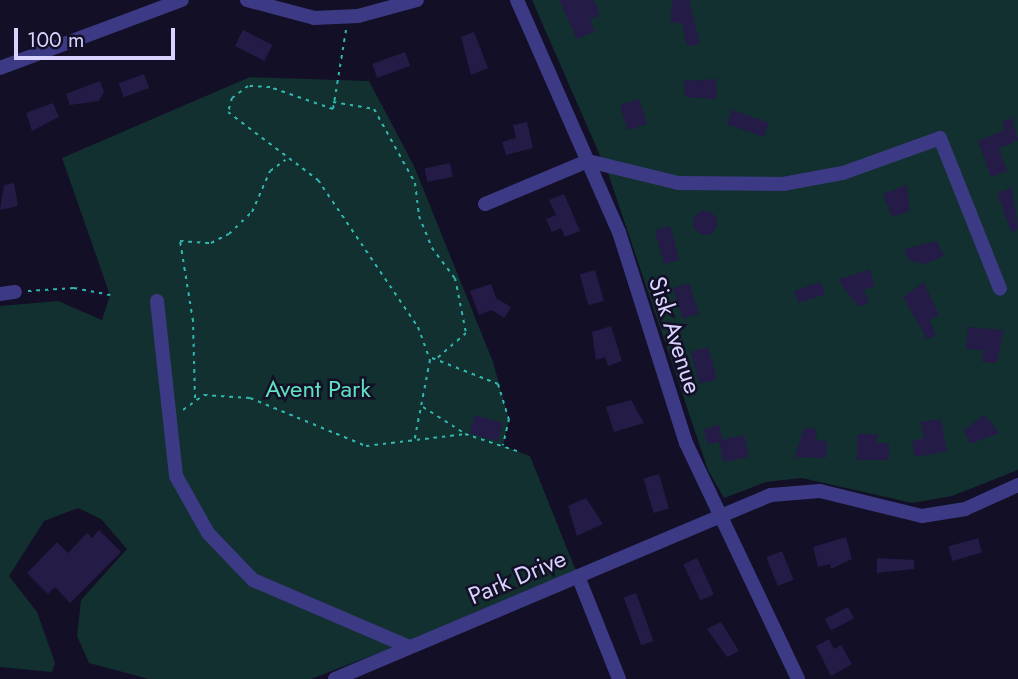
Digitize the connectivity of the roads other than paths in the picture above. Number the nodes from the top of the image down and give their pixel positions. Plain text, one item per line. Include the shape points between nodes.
1 (182, 0) edge
2 (247, 0) edge
3 (417, 0) edge
4 (517, 0) edge
5 (0, 68) edge
6 (588, 161) junction
7 (485, 204) dead end
8 (1000, 289) dead end
9 (15, 292) road end
10 (0, 294) edge
11 (158, 301) dead end
12 (1018, 485) edge
13 (717, 516) junction
14 (578, 576) junction
15 (409, 647) junction
16 (335, 679) edge
17 (618, 679) edge
18 (798, 679) edge

1 - 5 street
2 - 3 street via 314,18 345,17
4 - 6 street, Sisk Avenue
6 - 7 street
6 - 8 street via 678,183 783,184 843,173 940,138
6 - 13 street, Sisk Avenue
9 - 10 street
11 - 15 street via 166,417 187,504 231,559 281,595
12 - 13 street, Park Drive via 965,509 922,516 798,490
13 - 14 street, Park Drive
13 - 18 street, Sisk Avenue
14 - 15 street, Park Drive
14 - 17 street
15 - 16 street, Park Drive

